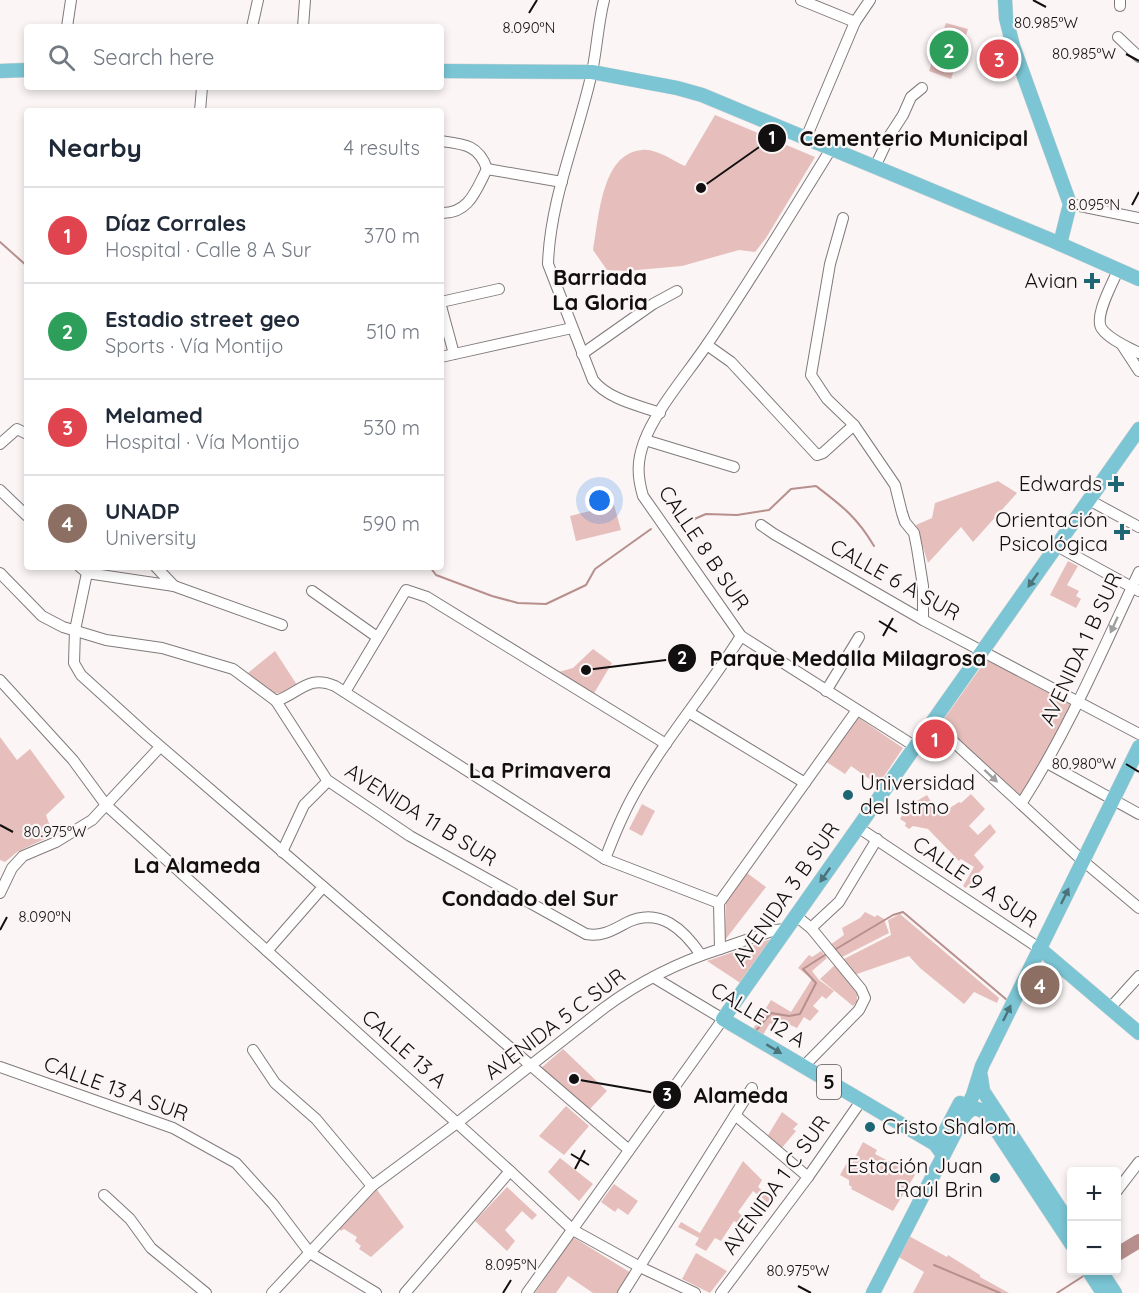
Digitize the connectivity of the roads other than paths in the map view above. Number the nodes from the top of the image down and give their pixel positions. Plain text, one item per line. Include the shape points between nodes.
1 (71, 0) edge
2 (258, 0) edge
3 (305, 0) edge
4 (603, 0) edge
5 (801, 0) edge
6 (870, 0) edge
7 (1005, 0) edge
8 (855, 22) junction
9 (67, 24) edge
10 (253, 24) edge
11 (303, 24) edge
12 (1118, 37) dead end
13 (1139, 57) edge
14 (0, 70) edge
15 (24, 70) edge
16 (444, 71) edge
17 (592, 72) junction
18 (922, 88) dead end
19 (202, 90) edge
20 (200, 108) edge
21 (806, 138) junction
22 (444, 141) edge
23 (831, 149) junction
24 (875, 167) junction
25 (487, 169) junction
26 (562, 182) junction
27 (1071, 204) junction
28 (444, 213) edge
29 (843, 218) dead end
30 (1139, 218) edge
31 (1060, 244) junction
32 (1118, 270) junction
33 (1139, 279) edge
34 (499, 289) dead end
35 (677, 291) dead end
36 (444, 301) edge
37 (444, 317) edge
38 (572, 328) junction
39 (1120, 342) junction
40 (707, 345) junction
41 (1139, 353) edge
42 (454, 354) junction
43 (582, 354) junction
44 (444, 356) edge
45 (1139, 371) edge
46 (660, 413) junction
47 (854, 425) junction
48 (1139, 429) edge
49 (24, 432) edge
50 (645, 440) junction
51 (0, 444) edge
52 (734, 467) dead end
53 (0, 490) edge
54 (1089, 500) junction
55 (24, 513) edge
56 (761, 525) dead end
57 (1139, 527) edge
58 (1057, 546) junction
59 (84, 570) edge
60 (159, 570) edge
61 (1139, 572) edge
62 (0, 573) edge
63 (174, 586) junction
64 (1136, 589) edge
65 (312, 591) dead end
66 (923, 620) junction
67 (282, 625) dead end
68 (75, 630) junction
69 (741, 636) junction
70 (377, 637) junction
71 (859, 637) dead end
72 (983, 651) junction
73 (0, 680) edge
74 (826, 691) junction
75 (345, 692) junction
76 (276, 701) junction
77 (1079, 702) junction
78 (857, 710) junction
79 (690, 713) junction
80 (933, 723) junction
81 (1139, 734) edge
82 (666, 744) junction
83 (160, 747) junction
84 (916, 747) junction
85 (1139, 747) edge
86 (1047, 763) junction
87 (328, 781) junction
88 (805, 783) junction
89 (1112, 800) junction
90 (1021, 804) junction
91 (106, 805) junction
92 (1139, 814) edge
93 (859, 828) junction
94 (877, 839) junction
95 (282, 852) junction
96 (605, 859) junction
97 (1082, 860) junction
98 (323, 887) junction
99 (0, 893) edge
100 (719, 903) junction
101 (1139, 908) edge
102 (796, 916) junction
103 (811, 928) junction
104 (787, 929) junction
105 (1039, 948) junction
106 (720, 949) junction
107 (267, 951) junction
108 (701, 955) junction
109 (1139, 976) edge
110 (653, 977) junction
111 (1110, 1008) junction
112 (730, 1023) junction
113 (1139, 1034) edge
114 (254, 1050) dead end
115 (530, 1066) junction
116 (804, 1066) junction
117 (982, 1066) junction
118 (0, 1067) edge
119 (752, 1088) dead end
120 (973, 1095) junction
121 (861, 1101) junction
122 (990, 1101) junction
123 (735, 1115) junction
124 (457, 1123) junction
125 (960, 1123) junction
126 (938, 1148) junction
127 (629, 1150) junction
128 (1139, 1162) edge
129 (510, 1171) junction
130 (808, 1177) junction
131 (1036, 1181) junction
132 (1121, 1185) edge
133 (372, 1186) junction
134 (104, 1195) dead end
135 (1067, 1222) edge
136 (573, 1230) junction
137 (1067, 1238) edge
138 (310, 1253) junction
139 (640, 1267) junction
140 (1091, 1275) edge
141 (1103, 1275) edge
142 (206, 1293) edge
143 (272, 1293) edge
144 (376, 1293) edge
145 (405, 1293) edge
146 (527, 1293) edge
147 (623, 1293) edge
148 (695, 1293) edge
149 (721, 1293) edge
150 (864, 1293) edge
151 (873, 1293) edge
152 (1103, 1293) edge
153 (1115, 1293) edge

1 - 9 street
2 - 10 street
3 - 11 street
4 - 17 street
5 - 8 street
6 - 8 street
7 - 27 main road via 1013,46
8 - 21 street
12 - 13 street
14 - 15 main road
16 - 17 main road
17 - 21 main road via 702,95
17 - 26 street
18 - 24 street via 911,97
19 - 20 street
21 - 23 main road
22 - 25 street via 476,150
23 - 24 main road
23 - 40 street, CALLE 8 B SUR
24 - 31 main road
25 - 26 street
25 - 28 street via 471,200 463,208
26 - 38 street via 548,264
27 - 30 street
27 - 31 main road
29 - 47 street via 830,264 811,375 826,399
31 - 32 main road
32 - 33 main road
32 - 39 street via 1099,318 1104,332
34 - 36 street
35 - 43 street
37 - 42 street
38 - 42 street
38 - 43 street
39 - 41 street
39 - 45 street
40 - 46 street, CALLE 8 B SUR
40 - 47 street via 731,362 817,455
42 - 44 street
43 - 46 street via 599,387
46 - 50 street, CALLE 8 B SUR
47 - 66 street via 895,485 905,522 914,533
48 - 54 main road, AVENIDA 3 B SUR
49 - 51 street via 17,429
50 - 52 street
50 - 69 street, CALLE 8 B SUR via 638,462 643,496
53 - 55 street
54 - 57 street
54 - 58 main road, AVENIDA 3 B SUR
56 - 66 street, CALLE 6 A SUR
58 - 64 street
58 -> 72 main road, AVENIDA 3 B SUR
59 - 63 street
59 - 68 street
60 - 63 street
61 - 64 street, AVENIDA 1 B SUR
62 - 68 street via 42,616
63 - 67 street
64 -> 77 street, AVENIDA 1 B SUR
65 - 70 street
66 - 72 street, CALLE 6 A SUR
68 - 76 street via 106,640 162,648 233,669
68 - 83 street via 74,663 81,675
69 - 74 street, CALLE 8 B SUR
69 - 79 street
70 - 75 street
70 - 82 street via 406,590 427,597
71 - 74 street
72 - 77 street, CALLE 6 A SUR
72 - 80 main road, AVENIDA 3 B SUR
73 - 91 street, CALLE 13 A via 73,760
74 - 78 street, CALLE 8 B SUR
75 - 76 street via 327,683 313,682
75 - 96 street
76 - 87 street, AVENIDA 11 B SUR
77 - 81 street, CALLE 6 A SUR
77 - 86 street, AVENIDA 1 B SUR
78 - 84 street, CALLE 8 B SUR
78 - 88 street
79 - 82 street
79 - 88 street
80 - 84 main road, AVENIDA 3 B SUR
80 -> 90 street
82 - 96 street via 632,798
83 - 91 street
83 - 95 street
84 - 93 main road, AVENIDA 3 B SUR
85 - 89 main road
86 - 89 street
86 - 90 street, AVENIDA 1 B SUR
87 - 95 street via 304,805
87 - 108 street, AVENIDA 11 B SUR via 410,836 586,934 596,936 634,920 654,918 679,928
88 - 100 street
89 - 92 street
89 - 97 main road
90 - 97 street
91 - 99 street via 92,820 23,856 12,868
91 - 107 street, CALLE 13 A
93 - 94 street, CALLE 9 A SUR
93 -> 102 main road, AVENIDA 3 B SUR
94 - 103 street via 839,902
94 - 105 street, CALLE 9 A SUR
95 - 98 street
96 - 100 street
97 - 101 street
105 -> 97 main road
98 - 107 street
98 - 115 street
100 - 106 street
102 - 103 street
102 - 104 main road, AVENIDA 3 B SUR
103 - 116 street via 865,998 860,1010
104 - 106 street, AVENIDA 5 C SUR
104 - 112 main road, AVENIDA 3 B SUR via 733,1006
105 - 111 main road
117 -> 105 main road
106 - 108 street, AVENIDA 5 C SUR
107 - 124 street, CALLE 13 A
108 - 110 street, AVENIDA 5 C SUR
109 - 111 street
110 - 112 street, CALLE 12 A
110 - 115 street, AVENIDA 5 C SUR via 628,990
111 - 113 main road
112 -> 116 main road, CALLE 12 A / 5
112 - 127 street, AVENIDA 3 B SUR
114 - 133 street via 276,1083 316,1119
115 - 124 street, AVENIDA 5 C SUR
115 - 127 street
116 - 121 main road, CALLE 12 A / 5
117 - 120 main road
117 - 122 main road via 981,1087
117 - 126 main road
118 - 138 street, CALLE 13 A SUR via 173,1128 236,1163
119 - 123 street
120 - 122 main road
120 - 125 main road
120 - 126 main road
121 - 126 main road, CALLE 12 A / 5
121 - 130 street, AVENIDA 1 C SUR
122 - 131 main road
123 - 130 street
123 - 139 street
124 - 129 street, CALLE 13 A
124 - 133 street, AVENIDA 5 C SUR
125 - 131 main road via 971,1109 983,1110
125 - 151 main road
126 - 150 main road
127 - 136 street, AVENIDA 3 B SUR
128 - 132 street
129 - 136 street, CALLE 13 A
129 - 145 street
130 - 149 street, AVENIDA 1 C SUR
131 - 135 main road
131 - 137 main road
133 - 138 street, AVENIDA 5 C SUR
134 - 142 street via 130,1219 151,1248
136 - 139 street, CALLE 13 A
136 - 146 street, AVENIDA 3 B SUR
138 - 143 street, AVENIDA 5 C SUR
138 - 144 street, CALLE 13 A SUR
139 - 147 street
139 - 148 street, CALLE 13 A
140 - 152 main road
141 - 153 main road

